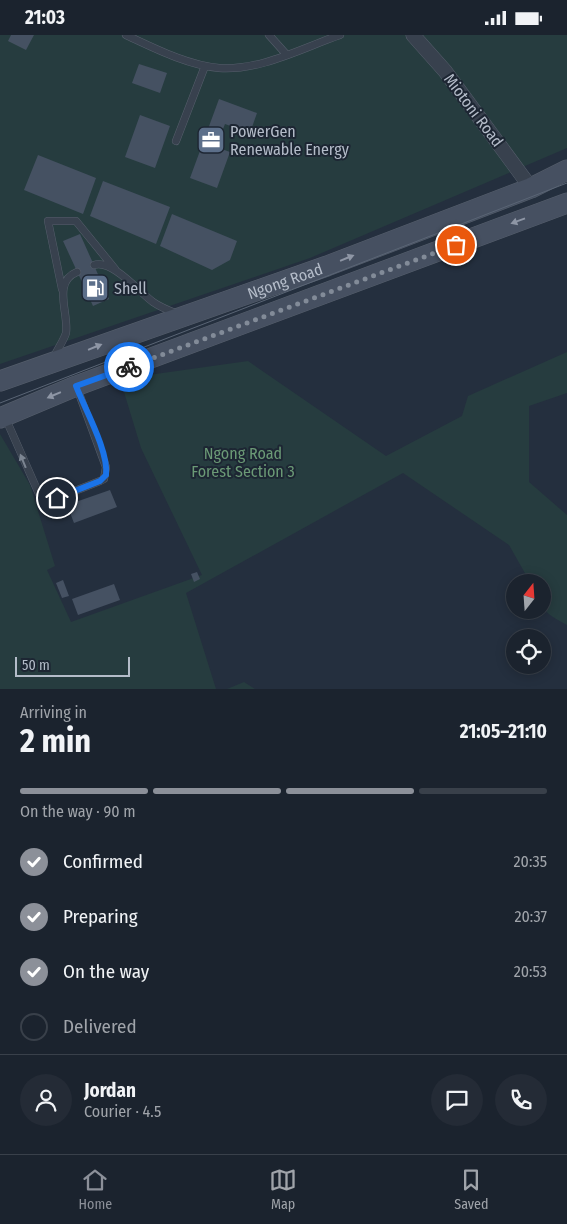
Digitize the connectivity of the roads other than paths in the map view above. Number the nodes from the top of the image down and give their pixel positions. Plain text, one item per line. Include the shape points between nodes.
1 (126, 35) edge
2 (269, 35) edge
3 (340, 35) edge
4 (413, 35) edge
5 (286, 55) junction
6 (205, 66) junction
7 (176, 141) dead end
8 (567, 170) edge
9 (531, 188) junction
10 (567, 203) edge
11 (94, 265) dead end
12 (115, 269) junction
13 (77, 272) dead end
14 (62, 289) junction
15 (181, 316) junction
16 (50, 364) junction
17 (0, 381) edge
18 (76, 386) junction
19 (3, 417) edge

1 - 6 lane
2 - 5 lane
3 - 5 lane
4 - 9 street, Miotoni Road via 445,71
5 - 6 lane via 256,65
6 - 7 lane
8 - 9 main road, Ngong Road
15 -> 9 main road, Ngong Road via 327,266
10 -> 18 main road, Ngong Road
11 - 12 lane
12 - 14 lane via 76,221 48,221
12 - 15 lane via 154,303
13 - 14 lane
14 - 16 lane via 66,333
16 -> 15 main road, Ngong Road
16 - 17 main road, Ngong Road
18 -> 19 main road, Ngong Road
18 -> 19 lane via 106,467 104,479 100,481 52,499 39,494

